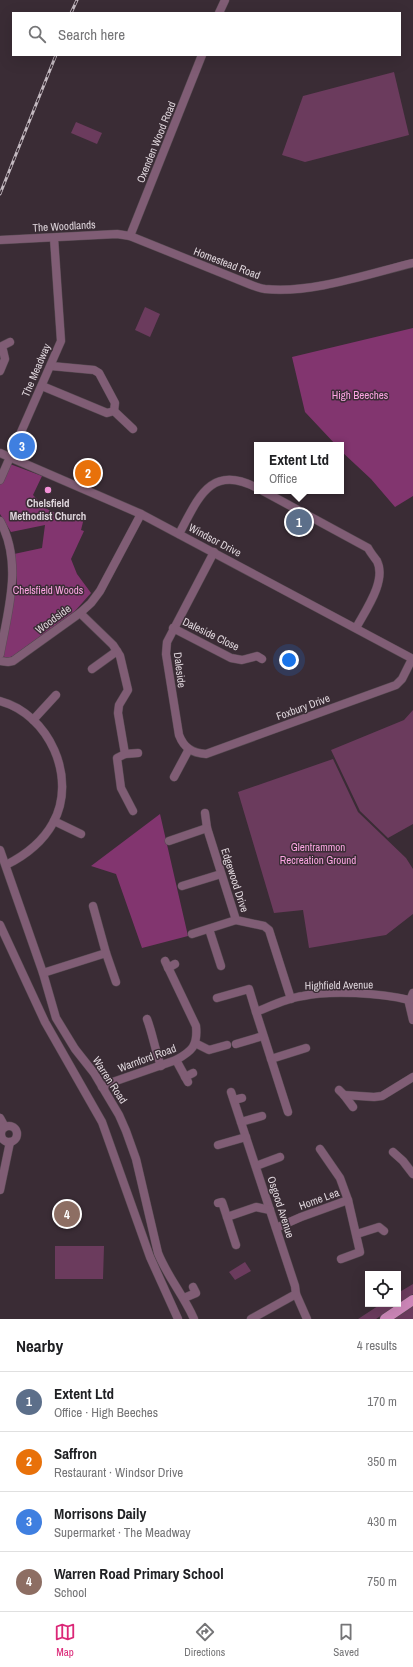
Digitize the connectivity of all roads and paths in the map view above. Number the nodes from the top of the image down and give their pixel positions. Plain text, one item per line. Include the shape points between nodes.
1 (225, 0) edge
2 (219, 12) edge
3 (202, 56) edge
4 (130, 236) junction
5 (54, 238) junction
6 (0, 240) edge
7 (413, 263) edge
8 (10, 342) dead end
9 (51, 366) junction
10 (0, 371) edge
11 (42, 386) junction
12 (114, 411) junction
13 (133, 429) dead end
14 (0, 453) edge
15 (10, 458) junction
16 (0, 480) edge
17 (254, 486) edge
18 (276, 494) edge
19 (141, 514) junction
20 (0, 521) edge
21 (3, 533) edge
22 (179, 534) junction
23 (214, 552) junction
24 (80, 613) junction
25 (173, 628) junction
26 (356, 628) junction
27 (117, 651) junction
28 (0, 654) edge
29 (262, 659) dead end
30 (412, 659) edge
31 (0, 661) edge
32 (92, 669) dead end
33 (56, 695) dead end
34 (0, 701) edge
35 (33, 720) junction
36 (189, 749) junction
37 (138, 753) dead end
38 (125, 754) junction
39 (174, 777) dead end
40 (134, 807) dead end
41 (205, 813) dead end
42 (54, 822) junction
43 (207, 828) junction
44 (81, 834) dead end
45 (169, 841) dead end
46 (1, 854) edge
47 (6, 865) junction
48 (221, 874) junction
49 (182, 886) dead end
50 (93, 906) dead end
51 (236, 920) junction
52 (0, 925) edge
53 (210, 929) junction
54 (192, 934) dead end
55 (106, 953) junction
56 (169, 964) dead end
57 (221, 966) dead end
58 (43, 973) junction
59 (116, 982) dead end
60 (411, 996) edge
61 (217, 998) dead end
62 (291, 999) junction
63 (256, 1012) junction
64 (146, 1019) dead end
65 (413, 1020) edge
66 (263, 1036) junction
67 (195, 1043) junction
68 (236, 1044) dead end
69 (227, 1045) dead end
70 (306, 1048) dead end
71 (271, 1059) junction
72 (176, 1060) junction
73 (161, 1066) junction
74 (189, 1077) dead end
75 (413, 1077) edge
76 (102, 1087) junction
77 (231, 1092) dead end
78 (353, 1107) dead end
79 (288, 1112) dead end
80 (262, 1116) dead end
81 (0, 1118) edge
82 (241, 1122) junction
83 (246, 1137) junction
84 (223, 1147) dead end
85 (320, 1149) dead end
86 (393, 1152) dead end
87 (280, 1157) dead end
88 (256, 1166) junction
89 (413, 1174) edge
90 (0, 1190) edge
91 (348, 1200) junction
92 (218, 1203) dead end
93 (270, 1210) junction
94 (227, 1217) junction
95 (380, 1226) dead end
96 (276, 1228) junction
97 (357, 1234) junction
98 (236, 1245) dead end
99 (344, 1256) dead end
100 (193, 1287) dead end
101 (296, 1294) junction
102 (184, 1298) junction
103 (413, 1300) edge
104 (178, 1319) edge
105 (194, 1319) edge
106 (251, 1319) edge
107 (307, 1319) edge
108 (385, 1319) edge

1 - 2 street
3 - 4 street, Oxenden Wood Road
4 - 5 street, The Woodlands via 117,234
4 - 7 street, Homestead Road via 263,288 306,289
5 - 6 street, The Woodlands
5 - 9 street, The Meadway via 61,341
8 - 10 street via 2,346 5,359
9 - 11 street, The Meadway
9 - 12 street via 94,370 99,373 115,403
11 - 12 street via 107,413
11 - 15 street, The Meadway
12 - 13 street
14 - 15 street, Windsor Drive
15 - 16 street, The Meadway
15 - 19 street, Windsor Drive
17 - 22 street via 229,478 214,483 201,494
18 - 26 street via 368,548 377,562 379,577 376,590
19 - 22 street, Windsor Drive
19 - 24 street, Woodside via 100,591
20 - 21 street
21 - 28 street via 12,556 13,584
22 - 23 street, Windsor Drive
23 - 25 street, Daleside
23 - 26 street, Windsor Drive
24 - 27 street
24 - 31 street, Woodside via 13,661
25 - 29 street, Daleside Close via 231,658 242,660 257,656
25 - 36 street, Daleside via 167,642 166,654 178,735
26 - 30 street, Windsor Drive
27 - 32 street
27 - 38 street via 128,690 119,705 118,713
30 - 36 street, Foxbury Drive via 396,685 206,754 197,754
33 - 35 street
34 - 35 street via 19,709
35 - 42 street via 44,731 59,760 62,779 61,799
36 - 39 street
37 - 38 street
38 - 40 street via 117,758 122,788
41 - 43 street, Edgewood Drive
42 - 44 street
42 - 47 street via 32,850
43 - 45 street
43 - 48 street, Edgewood Drive
46 - 47 street, Warren Road
47 - 58 street, Warren Road
48 - 49 street
48 - 51 street, Edgewood Drive
50 - 55 street
51 - 53 street
51 - 62 street, Edgewood Drive via 264,926 269,930
52 - 104 street via 45,1022 102,1122 150,1256
53 - 54 street
53 - 57 street
55 - 58 street
55 - 59 street
56 - 67 street via 196,1026
58 - 76 street, Warren Road via 56,1018
60 - 62 street, Highfield Avenue via 354,993 314,994
60 - 65 street via 409,1006
61 - 63 street via 249,989
62 - 63 street, Highfield Avenue
63 - 66 street
64 - 73 street via 154,1037
66 - 68 street
66 - 71 street
67 - 69 street via 209,1050
67 - 72 street, Warnford Road via 191,1050
70 - 71 street
71 - 79 street
72 - 73 street, Warnford Road
72 - 74 street
73 - 76 street, Warnford Road
75 - 78 street via 382,1096 342,1092
76 - 102 street, Warren Road via 119,1114 136,1159 158,1253
77 - 82 street, Osgood Avenue via 238,1099
80 - 82 street
81 - 90 street via 5,1127 12,1127 17,1133 10,1142
82 - 83 street, Osgood Avenue
83 - 84 street
83 - 88 street, Osgood Avenue
85 - 91 street via 340,1178
86 - 89 street
87 - 88 street
88 - 93 street, Osgood Avenue
91 - 96 street, Home Lea
91 - 97 street
92 - 94 street via 222,1202
93 - 94 street via 256,1207
93 - 96 street, Osgood Avenue
94 - 98 street
95 - 97 street
96 - 101 street, Osgood Avenue
97 - 99 street via 360,1252
100 - 102 street via 196,1293
101 - 106 street
101 - 107 street, Osgood Avenue
102 - 105 street, Warren Road
103 - 108 main road

